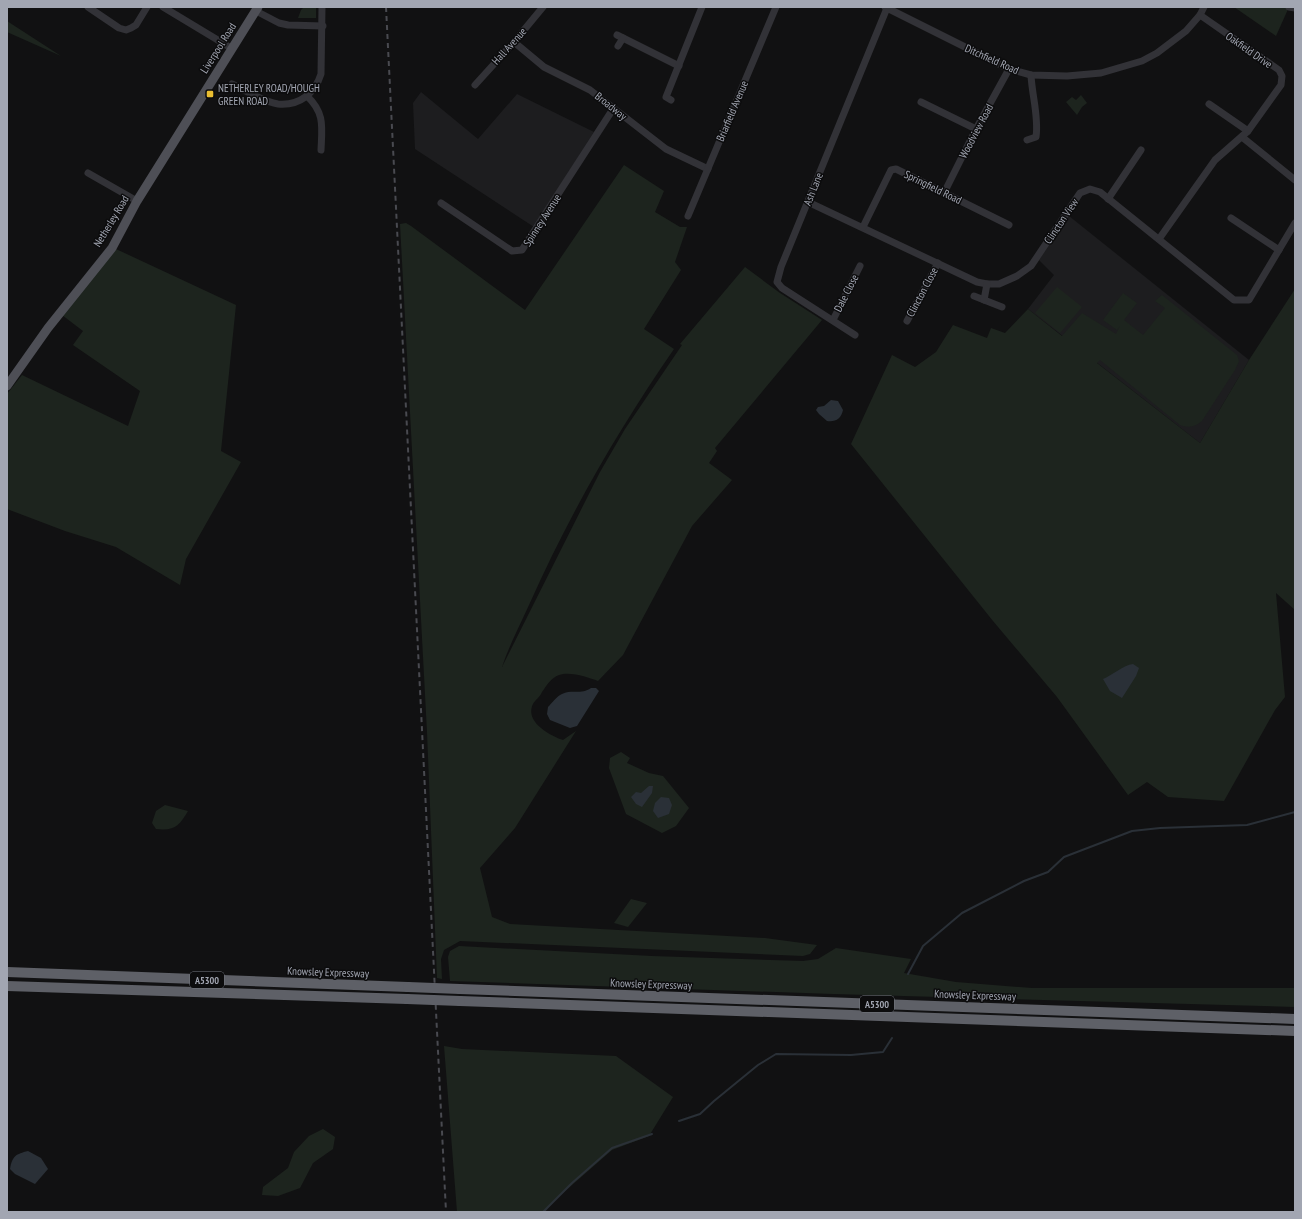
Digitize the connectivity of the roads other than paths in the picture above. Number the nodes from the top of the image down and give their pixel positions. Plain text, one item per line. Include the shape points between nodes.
1 (88, 7) edge
2 (147, 7) edge
3 (163, 7) edge
4 (322, 7) edge
5 (543, 7) edge
6 (776, 7) edge
7 (1204, 7) edge
8 (1289, 7) edge
9 (700, 8) edge
10 (886, 8) edge
11 (1293, 8) edge
12 (257, 9) edge
13 (1200, 15) junction
14 (323, 26) junction
15 (514, 42) junction
16 (618, 46) dead end
17 (231, 48) junction
18 (679, 66) junction
19 (1009, 69) junction
20 (1031, 76) junction
21 (232, 84) dead end
22 (474, 84) dead end
23 (307, 96) junction
24 (671, 100) dead end
25 (199, 101) joint
26 (921, 102) dead end
27 (1209, 104) dead end
28 (613, 109) junction
29 (976, 129) junction
30 (1245, 134) junction
31 (1027, 140) dead end
32 (321, 150) dead end
33 (1141, 150) dead end
34 (708, 169) junction
35 (88, 173) dead end
36 (1295, 180) edge
37 (944, 193) junction
38 (1108, 199) junction
39 (137, 201) junction
40 (808, 202) junction
41 (441, 203) dead end
42 (688, 216) dead end
43 (1231, 218) dead end
44 (1295, 223) edge
45 (1009, 225) dead end
46 (863, 227) junction
47 (1159, 239) junction
48 (1279, 250) junction
49 (938, 263) junction
50 (860, 266) dead end
51 (987, 284) junction
52 (974, 296) dead end
53 (984, 300) junction
54 (1002, 307) dead end
55 (832, 320) junction
56 (907, 321) dead end
57 (855, 335) dead end
58 (7, 386) edge
59 (7, 972) edge
60 (7, 986) edge
61 (1295, 1018) edge
62 (1295, 1031) edge

1 - 2 street via 126,30 136,25
3 - 17 street
4 - 14 street
5 - 15 street, Hall Avenue
6 - 34 street, Briarfield Avenue
7 - 13 street, Ditchfield Road
8 - 11 street
9 - 18 street
10 - 19 street, Ditchfield Road
10 - 40 street, Ash Lane
12 - 14 street via 279,23
12 - 17 main road, Liverpool Road
13 - 20 street, Ditchfield Road via 1186,31 1142,61 1101,73
13 - 30 street, Oakfield Drive via 1278,70 1282,76 1282,85
14 - 23 street via 321,74 318,84
15 - 22 street, Hall Avenue
15 - 28 street, Broadway via 544,67 590,90
16 - 18 street via 620,37
17 - 25 main road, Liverpool Road
18 - 24 street via 666,97
19 - 20 street, Ditchfield Road
19 - 29 street, Woodview Road
20 - 31 street via 1038,126 1036,137
21 - 23 street via 277,104 288,104
23 - 32 street via 320,114
25 - 39 main road, Netherley Road
26 - 29 street
27 - 30 street
28 - 34 street, Broadway via 666,149
28 - 41 street, Spinney Avenue via 522,250 512,251
29 - 37 street, Woodview Road
30 - 36 street
30 - 47 street, Oakfield Drive via 1215,160
33 - 38 street
34 - 42 street, Briarfield Avenue
35 - 39 street
37 - 45 street, Springfield Road
37 - 46 street, Springfield Road via 896,169 891,170
38 - 47 street, Clincton View
38 - 51 street, Clincton View via 1100,192 1090,189 1080,193 1031,266 999,284
39 - 58 main road, Netherley Road via 112,248 48,328
40 - 46 street, Clincton View
40 - 55 street, Ash Lane via 777,282 782,288
43 - 48 street
44 - 48 street, Clincton View
46 - 49 street, Clincton View
47 - 48 street, Clincton View via 1234,300 1249,300
49 - 51 street, Clincton View via 977,282
49 - 56 street, Clincton Close
50 - 55 street, Dale Close
51 - 53 street
52 - 53 street
53 - 54 street
55 - 57 street, Ash Lane
59 - 61 highway, Knowsley Expressway / A5300, bridge
60 - 62 highway, A5300, bridge

